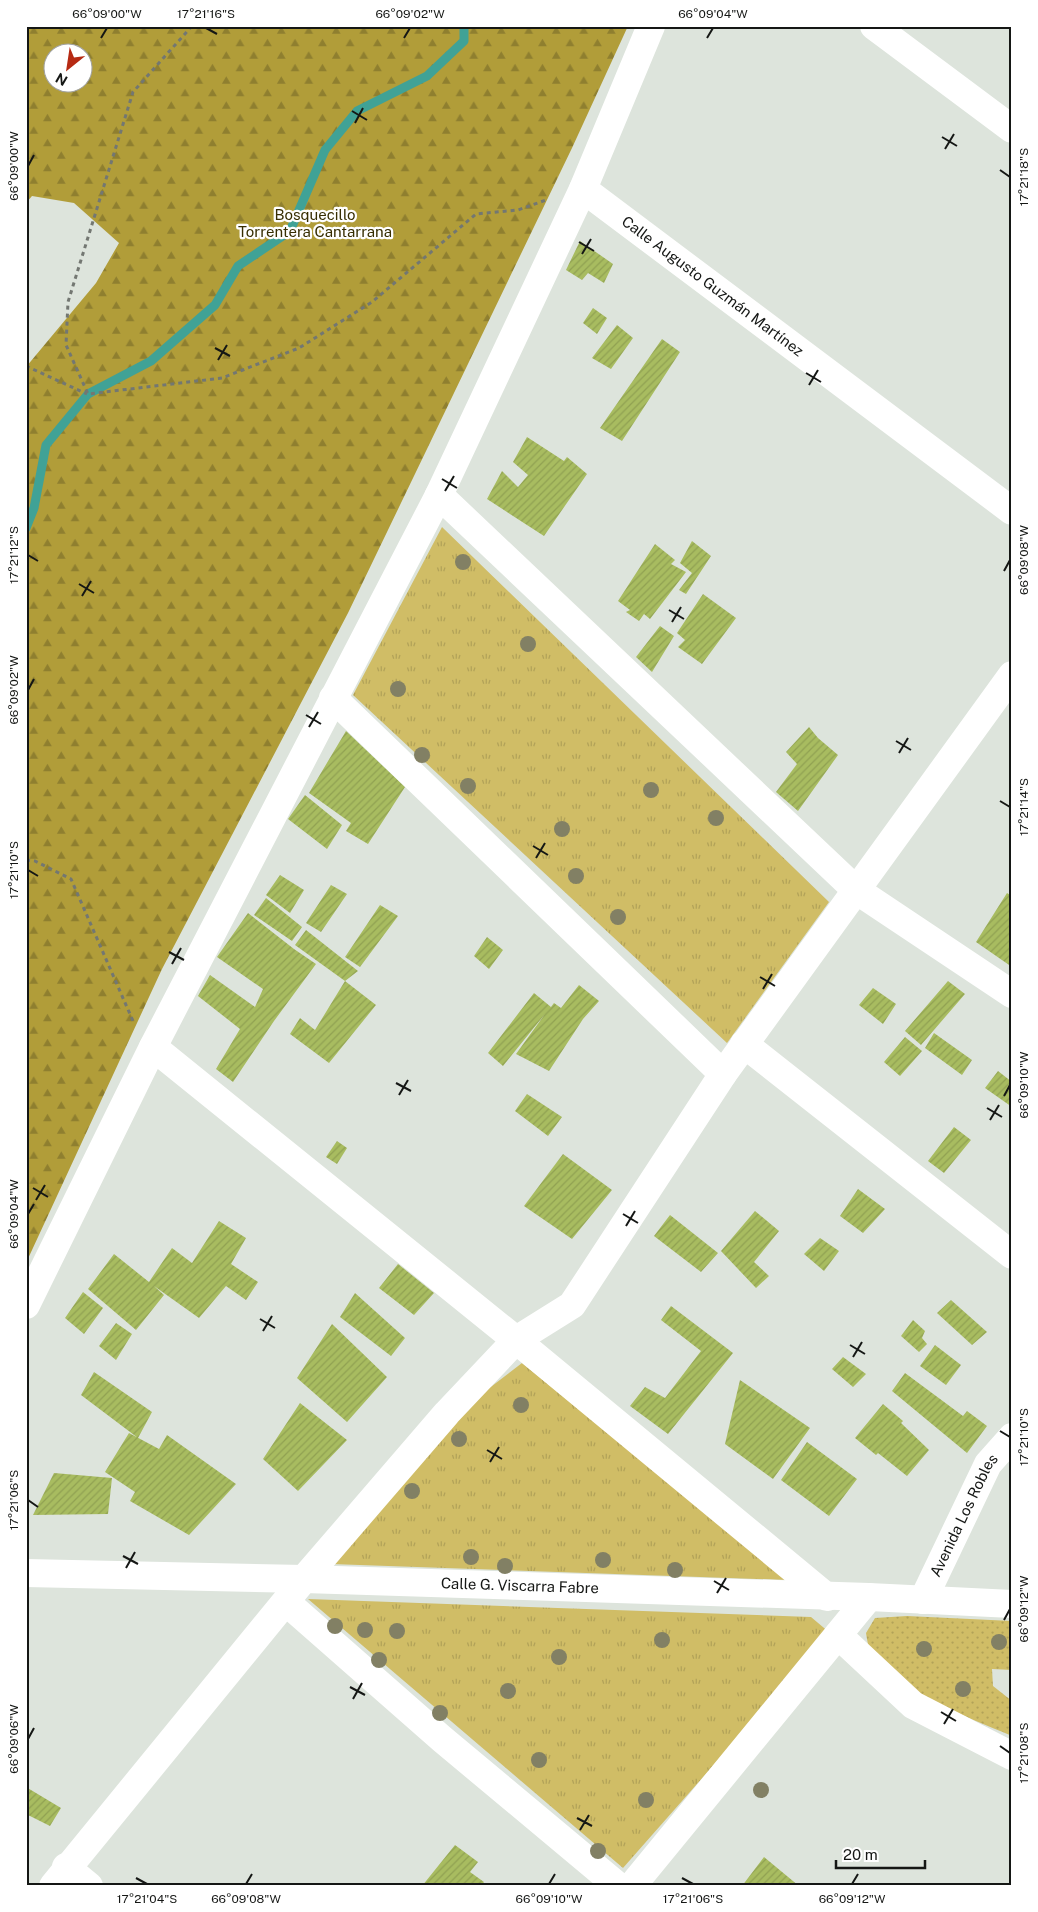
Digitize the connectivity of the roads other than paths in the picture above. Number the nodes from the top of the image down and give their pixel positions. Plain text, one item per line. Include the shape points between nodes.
1 (651, 26) edge
2 (874, 26) edge
3 (1012, 129) edge
4 (582, 189) junction
5 (439, 496) junction
6 (1012, 511) edge
7 (1012, 675) edge
8 (333, 698) junction
9 (856, 890) junction
10 (1012, 994) edge
11 (744, 1044) junction
12 (153, 1047) junction
13 (722, 1074) junction
14 (1012, 1255) edge
15 (26, 1305) edge
16 (516, 1340) junction
17 (1012, 1437) edge
18 (26, 1574) edge
19 (304, 1579) junction
20 (826, 1597) junction
21 (869, 1597) junction
22 (923, 1600) junction
23 (286, 1602) junction
24 (1012, 1604) edge
25 (838, 1635) junction
26 (1012, 1756) edge
27 (60, 1876) edge
28 (89, 1886) edge
29 (618, 1886) edge
30 (632, 1886) edge

1 - 4 street
2 - 3 street
4 - 5 street
4 - 6 street, Calle Augusto Guzmán Martínez
5 - 8 street
5 - 9 street
7 - 9 street
8 - 12 street
8 - 13 street
9 - 10 street
9 - 11 street
11 - 13 street
11 - 14 street
12 - 15 street
12 - 16 street
13 - 16 street via 572,1305
16 - 19 street via 447,1413
16 - 20 street
17 - 22 street, Avenida Los Robles via 988,1464
18 - 19 street, Calle G. Viscarra Fabre
19 - 20 street, Calle G. Viscarra Fabre
19 - 23 street
20 - 21 street, Calle G. Viscarra Fabre
21 - 22 street, Calle G. Viscarra Fabre
21 - 25 street
22 - 24 street, Calle G. Viscarra Fabre
23 - 27 street
23 - 29 street via 442,1739
25 - 26 street via 913,1705
25 - 30 street
27 - 28 street

